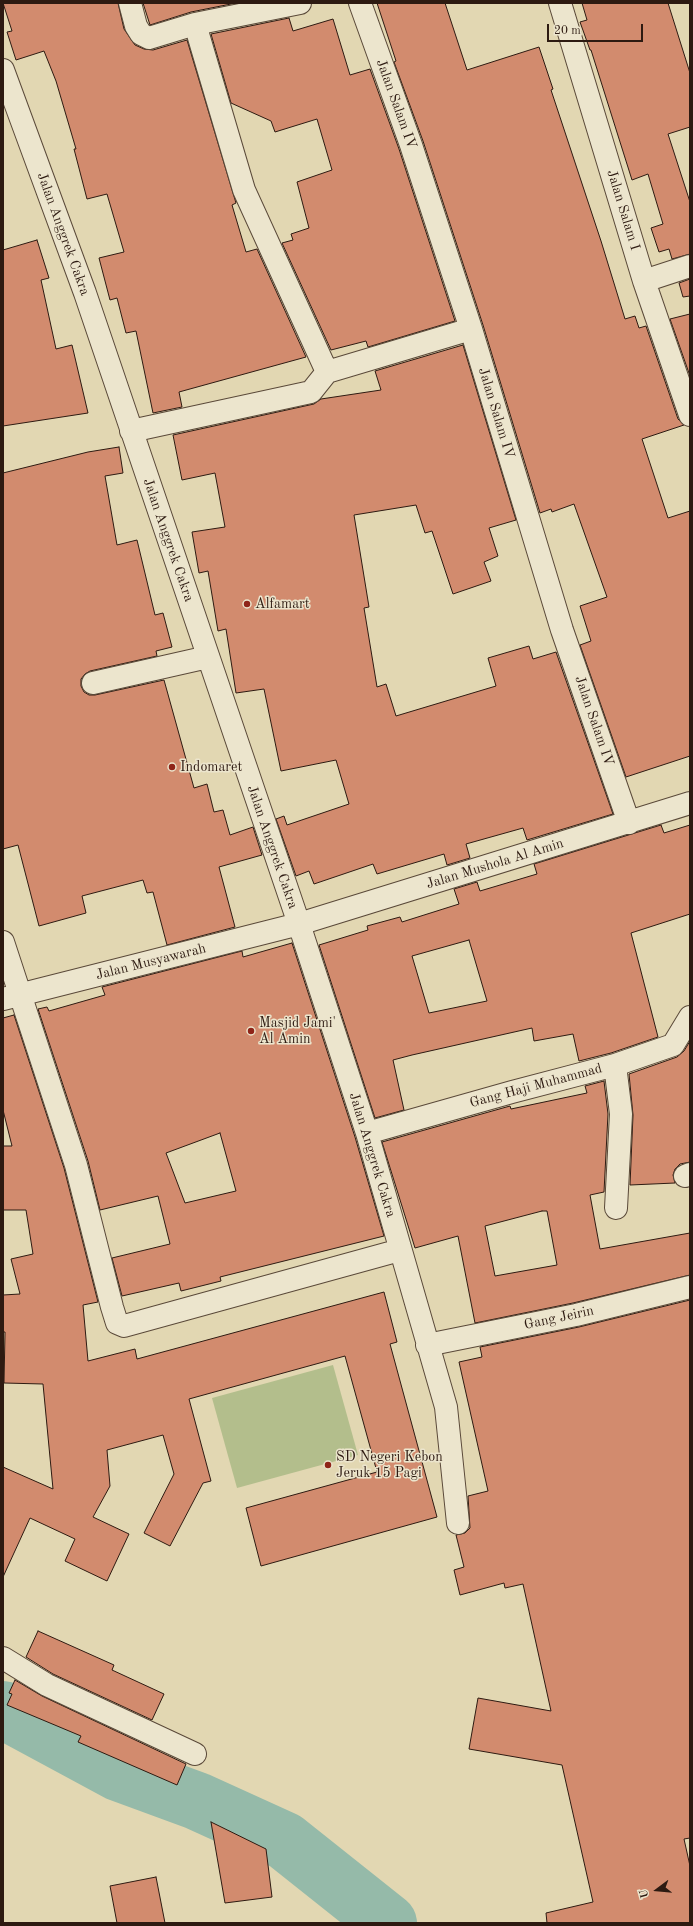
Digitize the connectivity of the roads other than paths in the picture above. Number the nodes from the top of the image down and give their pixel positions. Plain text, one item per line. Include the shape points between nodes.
1 (130, 3) edge
2 (300, 3) edge
3 (360, 3) edge
4 (560, 3) edge
5 (195, 24) junction
6 (3, 70) edge
7 (690, 266) edge
8 (644, 281) junction
9 (471, 329) junction
10 (327, 372) junction
11 (690, 415) edge
12 (131, 431) junction
13 (208, 657) junction
14 (93, 684) dead end
15 (690, 803) edge
16 (629, 823) junction
17 (299, 924) junction
18 (3, 942) edge
19 (11, 997) edge
20 (690, 1017) edge
21 (615, 1065) junction
22 (367, 1133) junction
23 (616, 1208) dead end
24 (400, 1250) junction
25 (690, 1287) edge
26 (427, 1345) junction
27 (458, 1523) dead end
28 (3, 1658) edge
29 (195, 1754) dead end

1 - 5 street via 136,26 141,34 149,38
2 - 5 street
3 - 9 street, Jalan Salam IV via 411,145
4 - 8 street, Jalan Salam I
5 - 10 street via 244,190
6 - 12 street, Jalan Anggrek Cakra via 85,293
7 - 8 street
8 - 11 street, Jalan Salam I
9 - 10 street
9 - 16 street, Jalan Salam IV via 562,630
10 - 12 street via 310,392
12 - 13 street, Jalan Anggrek Cakra
13 - 14 street
13 - 17 street, Jalan Anggrek Cakra
15 - 16 street, Jalan Mushola Al Amin
16 - 17 street, Jalan Mushola Al Amin
17 - 19 street, Jalan Musyawarah
17 - 22 street, Jalan Anggrek Cakra
18 - 19 street
19 - 24 street via 76,1165 117,1323 124,1326
20 - 21 street, Gang Haji Muhammad via 672,1045
21 - 22 street, Gang Haji Muhammad
21 - 23 street via 621,1114
22 - 24 street, Jalan Anggrek Cakra
24 - 26 street, Jalan Anggrek Cakra
25 - 26 street, Gang Jeirin via 576,1315
26 - 27 street, Jalan Anggrek Cakra via 446,1407
28 - 29 street via 48,1686

